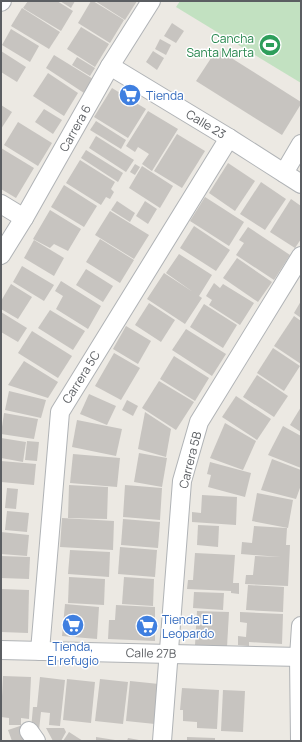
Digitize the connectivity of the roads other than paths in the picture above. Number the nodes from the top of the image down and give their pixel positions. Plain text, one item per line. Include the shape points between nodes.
1 (151, 1) edge
2 (110, 66) junction
3 (229, 138) junction
4 (301, 144) edge
5 (284, 173) junction
6 (301, 184) edge
7 (1, 204) edge
8 (24, 218) junction
9 (1, 255) edge
10 (301, 256) edge
11 (301, 626) edge
12 (1, 650) edge
13 (40, 651) junction
14 (170, 654) junction
15 (300, 657) edge
16 (162, 741) edge
17 (300, 741) edge

1 - 2 street, Carrera 6
2 - 3 street, Calle 23
2 - 8 street, Carrera 6
3 - 5 street, Calle 23
3 - 13 street, Carrera 5C via 60,412
4 - 5 street
5 - 6 street, Calle 23
7 - 8 street
8 - 9 street, Carrera 6
10 - 14 street, Carrera 5B via 199,422 182,481
11 - 15 street
12 - 13 street, Calle 27B
13 - 14 street, Calle 27B
14 - 15 street, Calle 27B
14 - 16 street, Carrera 5B
15 - 17 street

